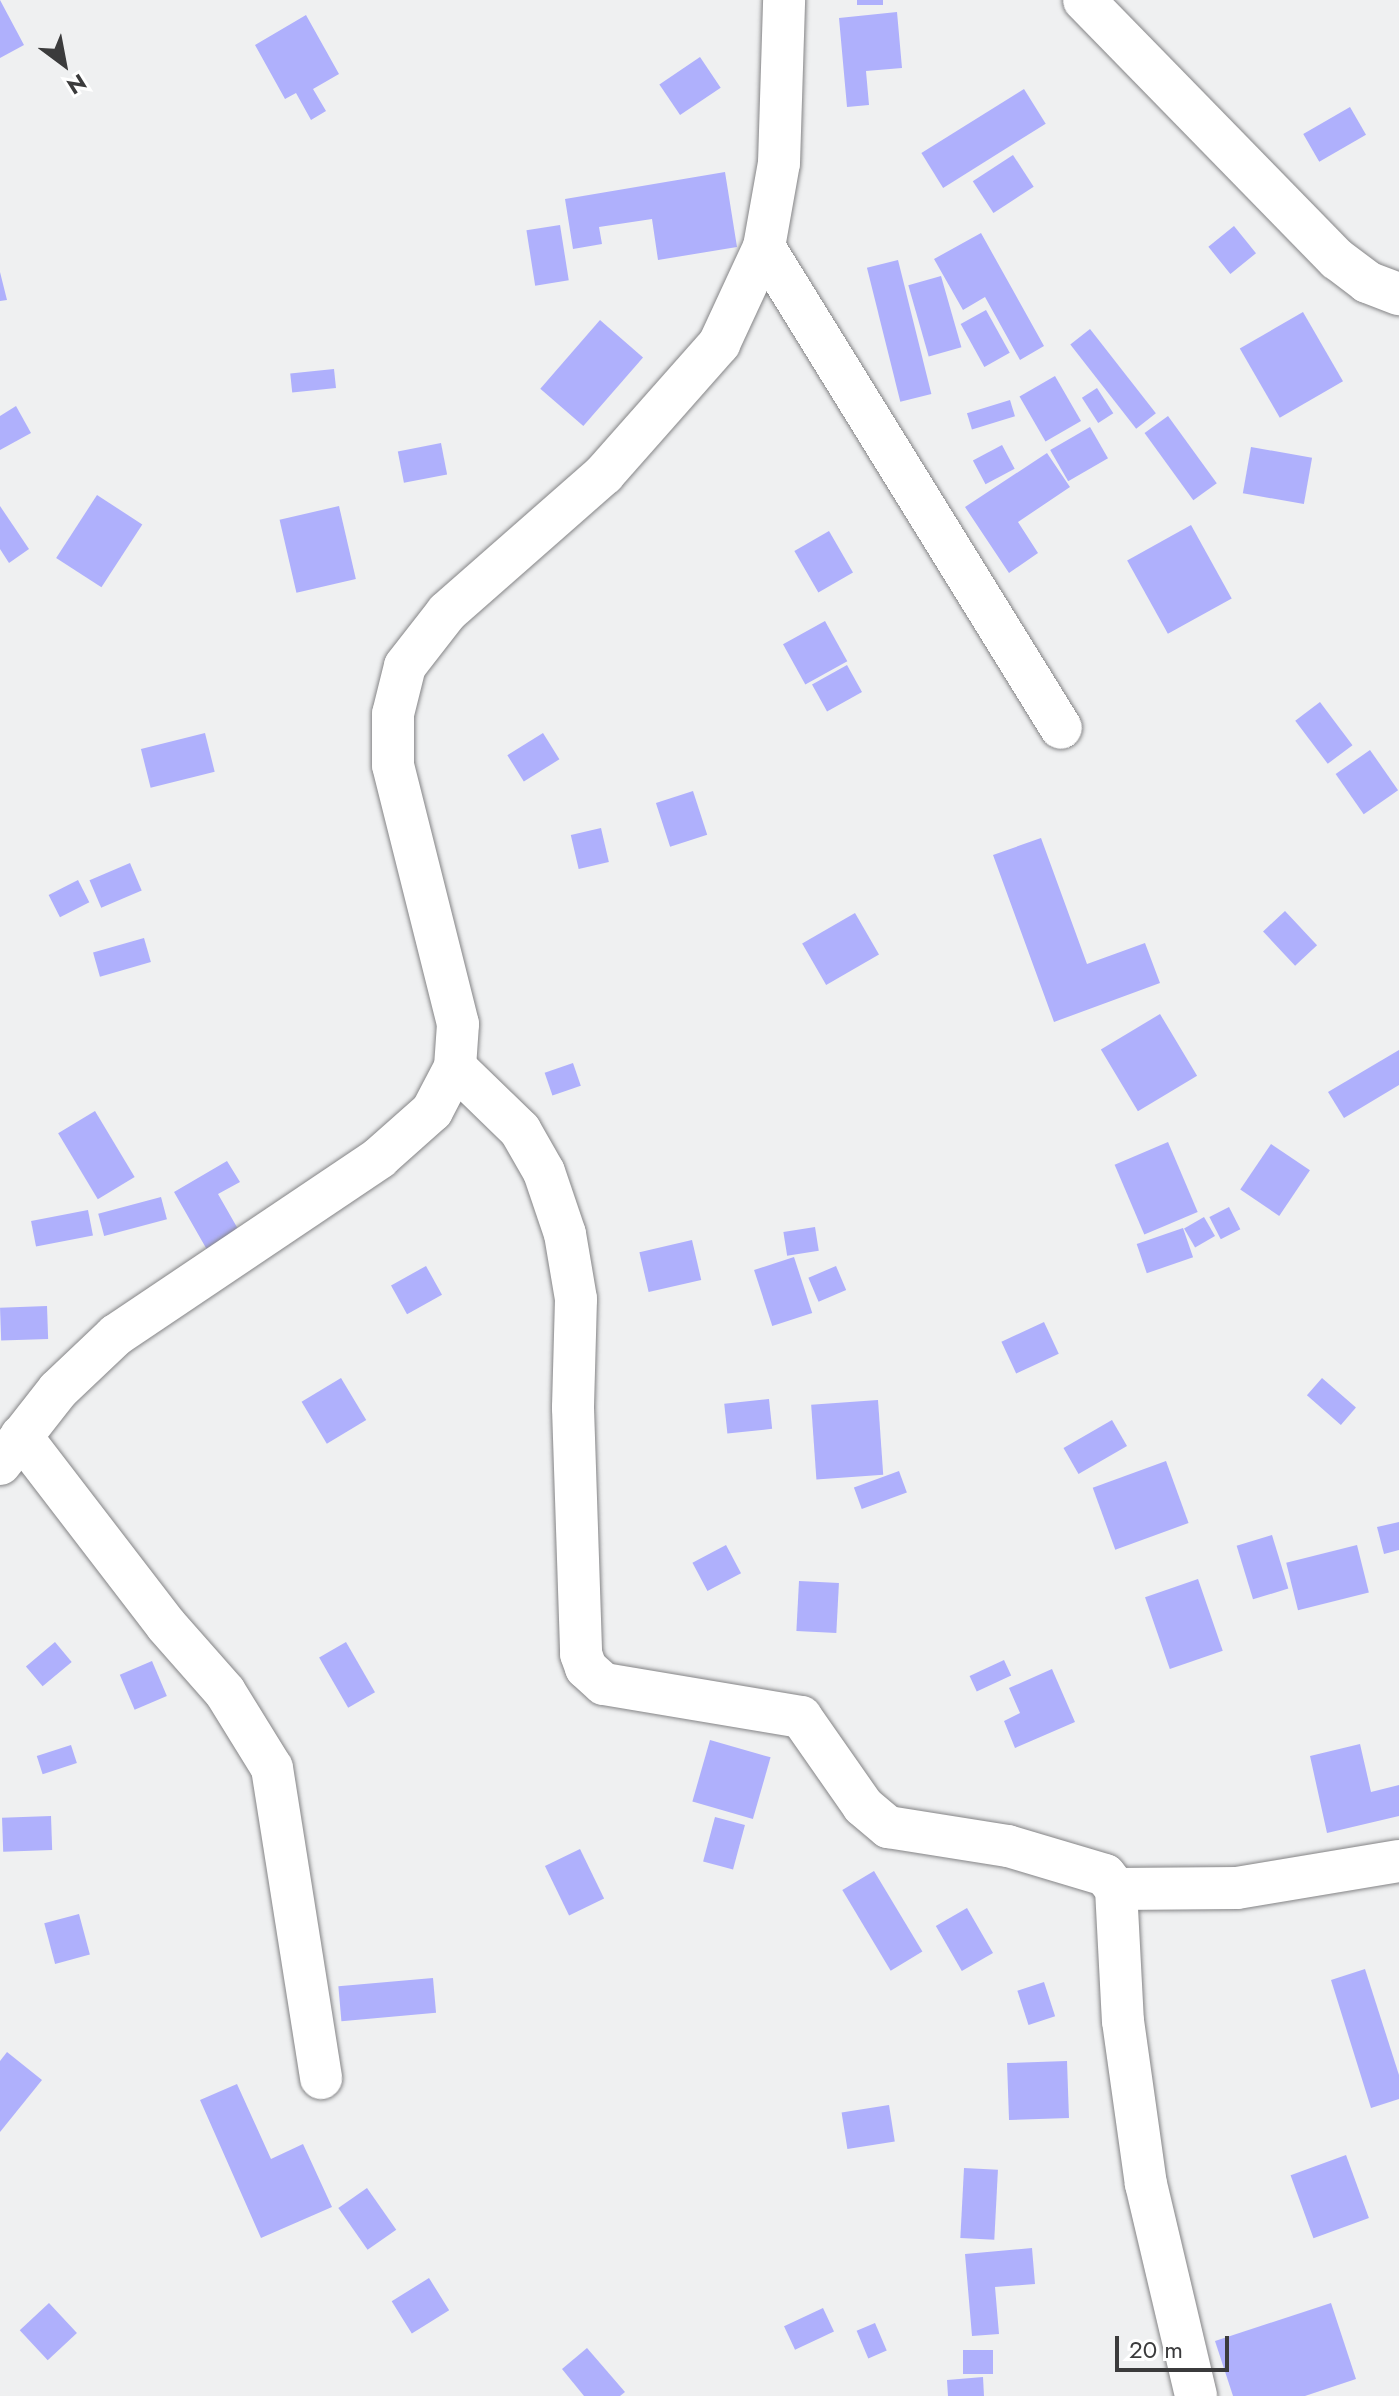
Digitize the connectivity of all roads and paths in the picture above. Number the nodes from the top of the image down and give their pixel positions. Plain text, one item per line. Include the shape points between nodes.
1 (784, 0) edge
2 (1084, 0) edge
3 (764, 247) junction
4 (1399, 294) edge
5 (1061, 728) dead end
6 (455, 1067) junction
7 (11, 1450) edge
8 (1399, 1861) edge
9 (1116, 1889) junction
10 (321, 2078) dead end
11 (1196, 2396) edge

1 - 3 street via 779,163
2 - 4 street via 1337,259 1367,282
3 - 5 street
3 - 6 street via 719,344 604,474 466,593 405,666 393,714 393,765 458,1024
6 - 7 street via 432,1111 379,1158 116,1335 58,1390
6 - 9 street via 520,1130 544,1172 565,1234 576,1299 573,1408 581,1654 594,1678 615,1687 681,1693 801,1717 863,1806 888,1827 1008,1846 1105,1875
7 - 10 street via 225,1692 272,1768
8 - 9 street via 1237,1888
9 - 11 street via 1123,2021 1146,2184

